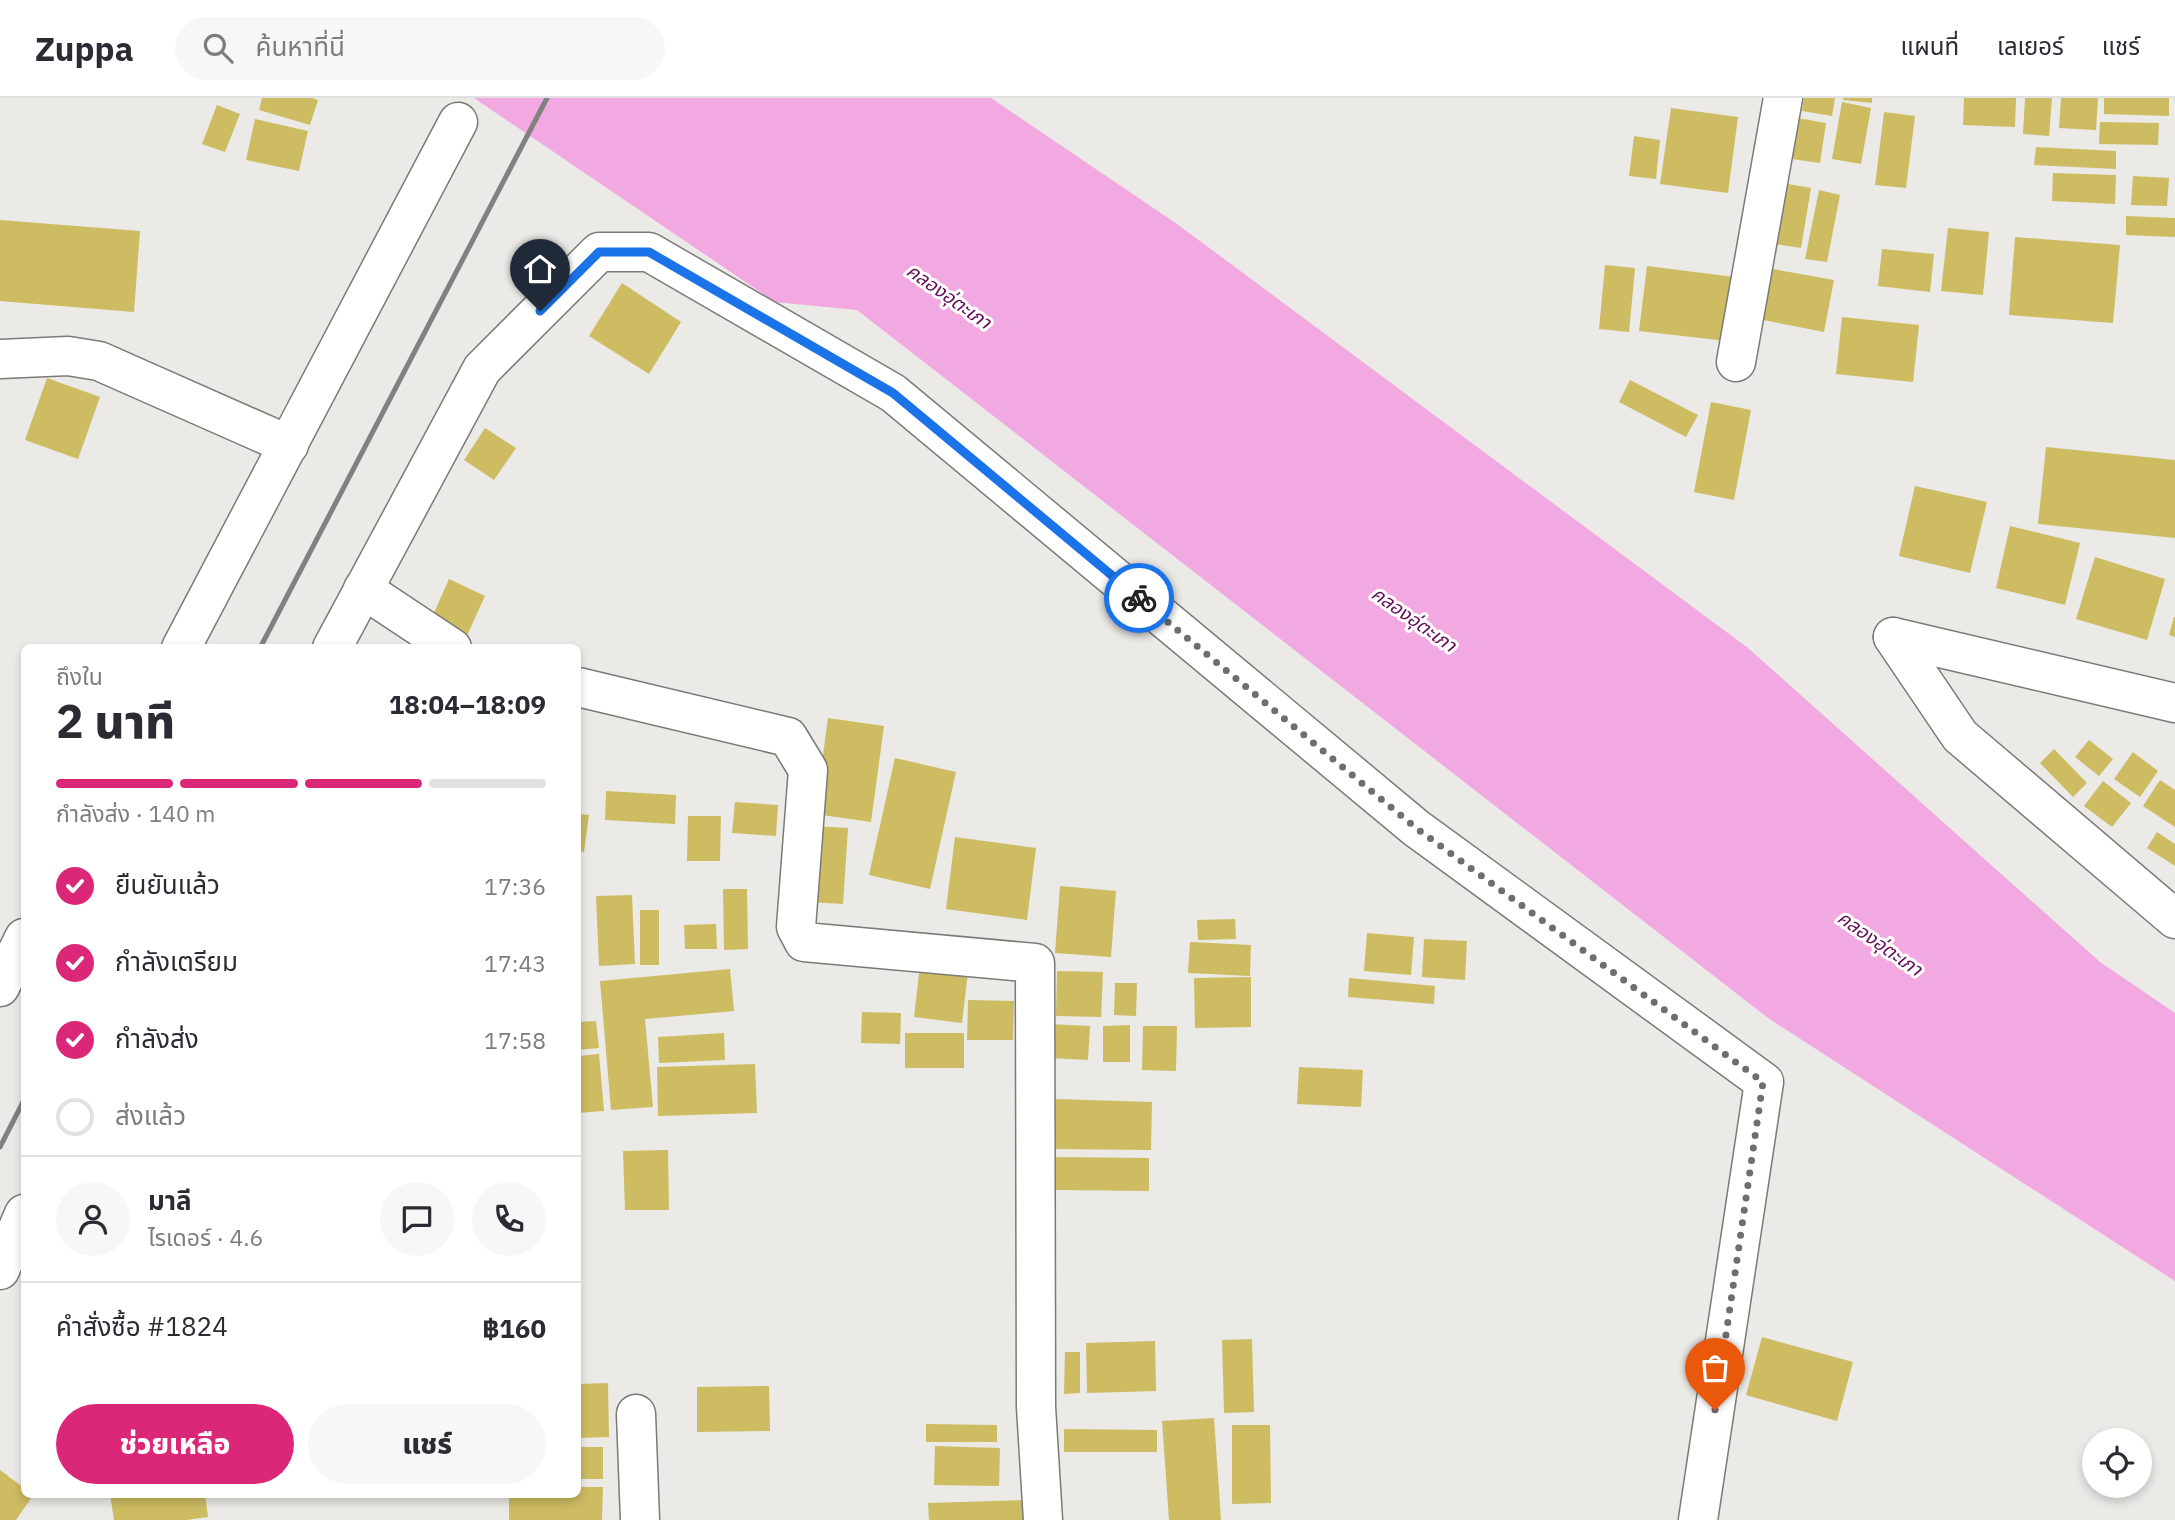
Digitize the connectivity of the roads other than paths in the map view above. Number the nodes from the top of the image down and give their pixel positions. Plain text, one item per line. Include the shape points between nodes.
1 (1783, 98) edge
2 (458, 122) dead end
3 (0, 359) edge
4 (1736, 362) dead end
5 (289, 445) junction
6 (363, 589) junction
7 (183, 644) edge
8 (334, 644) edge
9 (446, 644) edge
10 (581, 688) edge
11 (2175, 703) edge
12 (2175, 919) edge
13 (21, 944) edge
14 (0, 988) edge
15 (21, 1221) edge
16 (0, 1270) edge
17 (636, 1414) dead end
18 (640, 1520) edge
19 (1042, 1520) edge
20 (1698, 1520) edge

1 - 4 street
2 - 5 street
3 - 5 street via 68,356 99,361
5 - 7 street
6 - 8 street
6 - 9 street
6 - 20 street via 482,369 599,252 649,252 893,393 1416,828 1763,1082
10 - 19 street via 788,737 808,769 796,927 804,942 1035,963 1036,1407
11 - 12 street via 1894,637 1961,736
13 - 14 street
15 - 16 street
17 - 18 street

